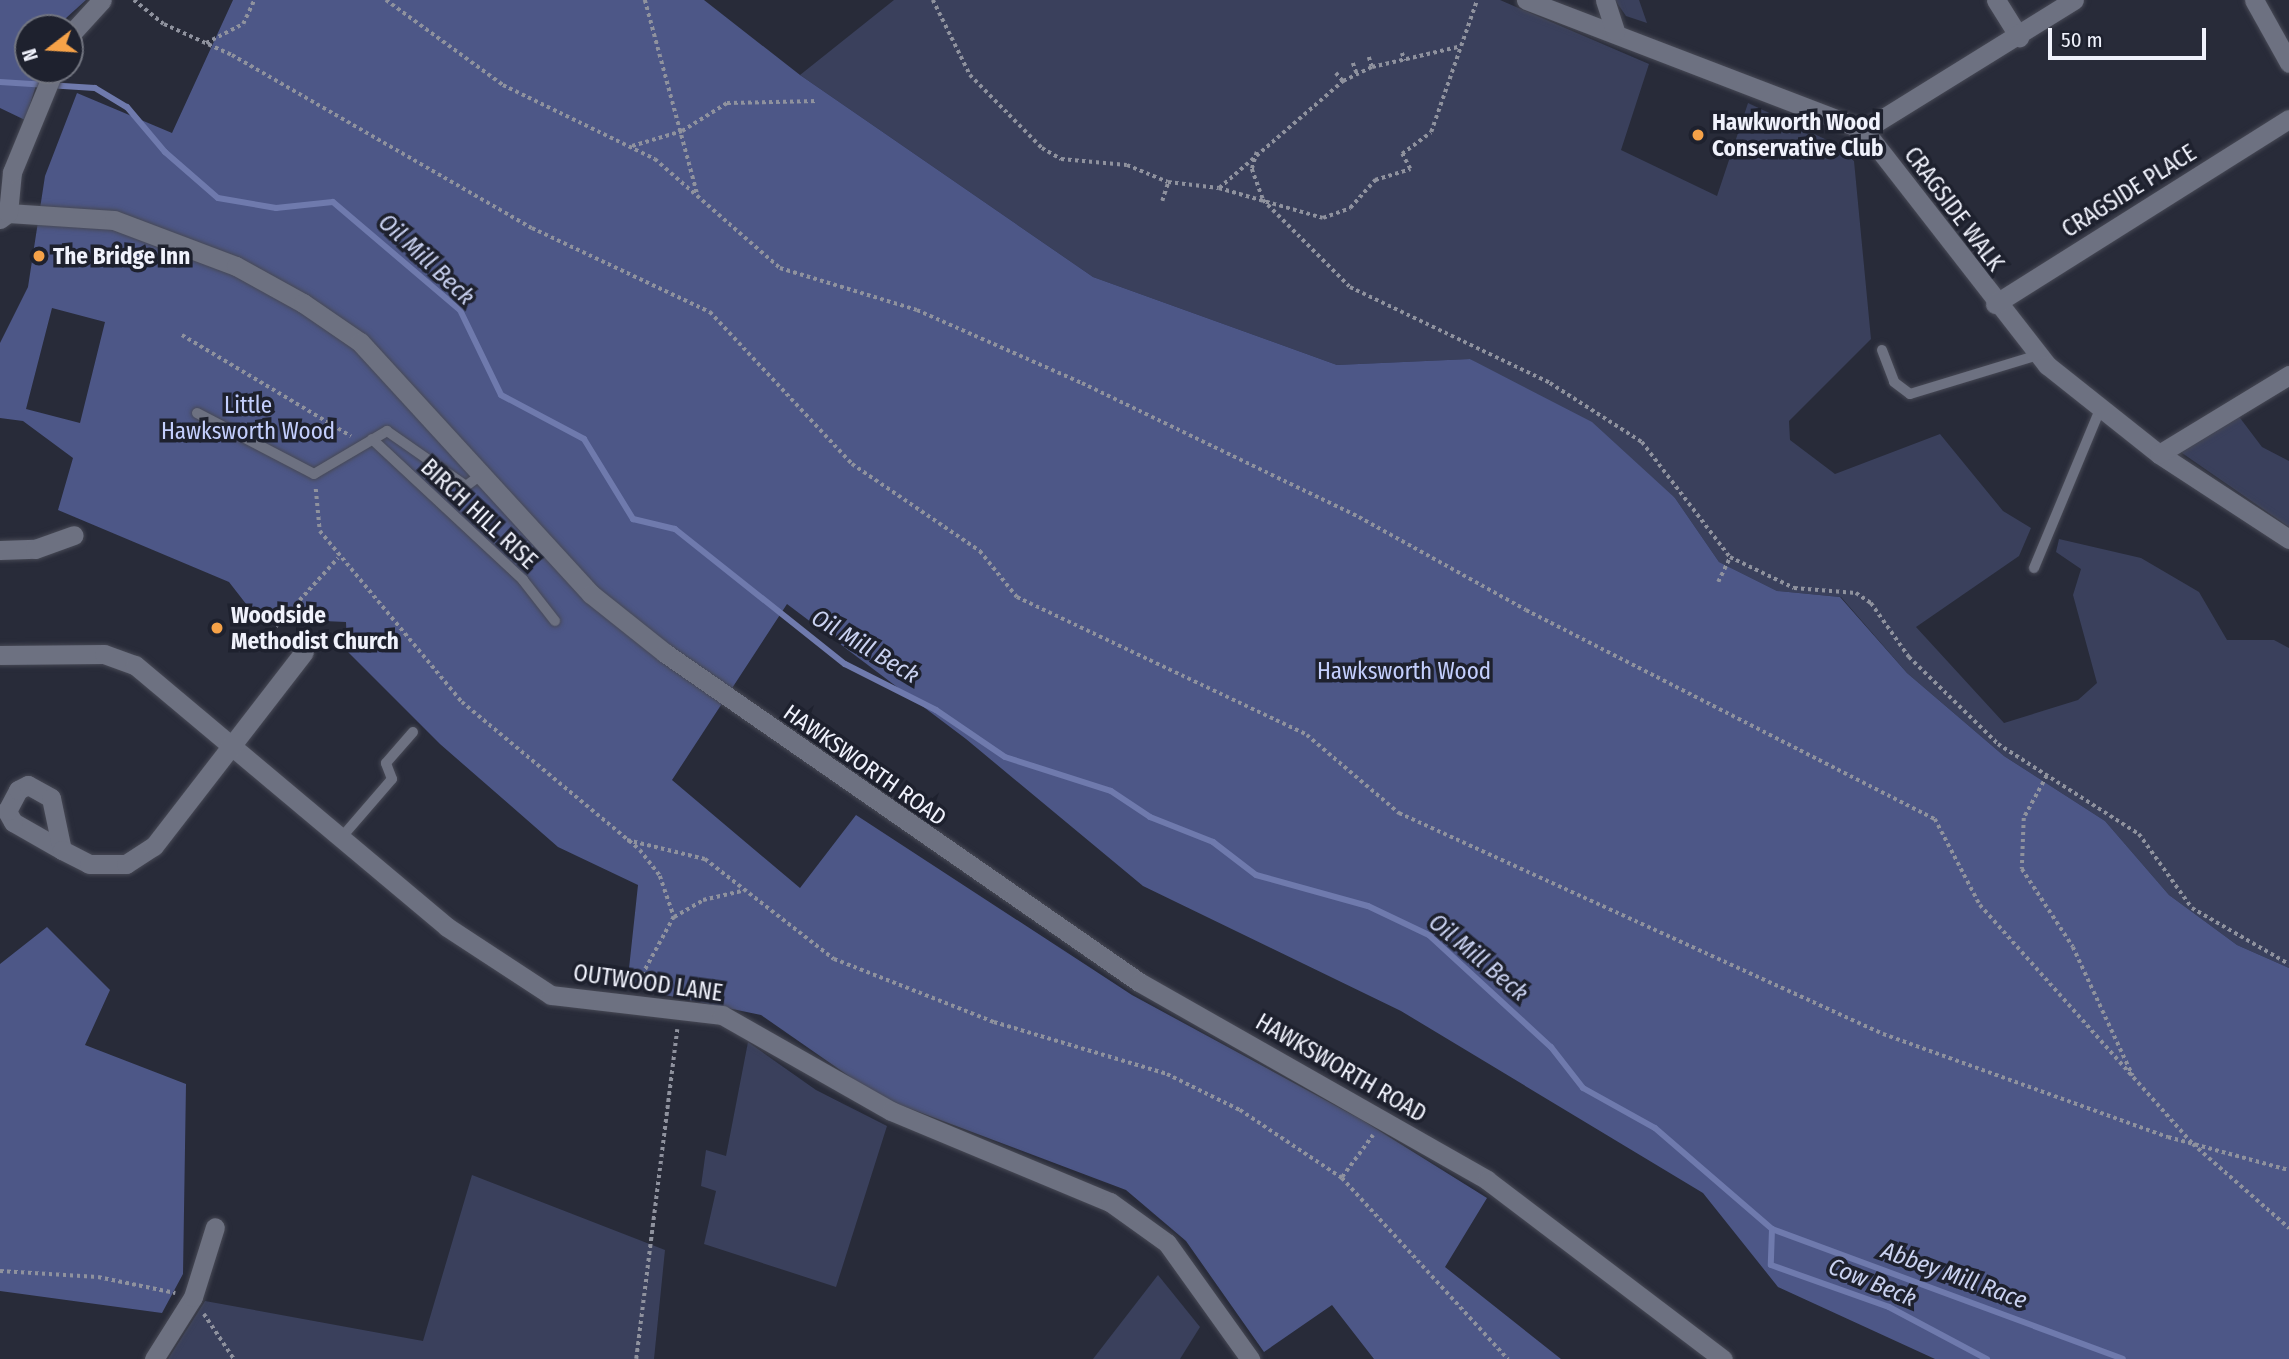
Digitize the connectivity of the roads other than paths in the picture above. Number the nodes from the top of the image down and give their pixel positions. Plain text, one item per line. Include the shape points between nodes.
1 (102, 0) edge
2 (1526, 0) edge
3 (1605, 0) edge
4 (1996, 0) edge
5 (2074, 0) edge
6 (2255, 0) edge
7 (84, 18) edge
8 (1615, 32) junction
9 (2019, 37) junction
10 (2289, 63) edge
11 (48, 84) edge
12 (2289, 119) edge
13 (1864, 130) junction
14 (5, 183) edge
15 (4, 216) edge
16 (1995, 304) junction
17 (1882, 349) dead end
18 (2038, 355) junction
19 (2289, 375) edge
20 (2101, 407) junction
21 (197, 413) dead end
22 (369, 435) junction
23 (2159, 454) junction
24 (482, 474) junction
25 (74, 536) dead end
26 (2289, 539) edge
27 (0, 550) edge
28 (2034, 568) dead end
29 (555, 621) dead end
30 (304, 652) dead end
31 (0, 655) edge
32 (414, 732) dead end
33 (232, 746) junction
34 (341, 838) junction
35 (62, 850) dead end
36 (215, 1227) dead end
37 (154, 1359) edge
38 (1250, 1359) edge
39 (1723, 1359) edge

1 - 7 street
2 - 8 street
3 - 8 street
4 - 9 street
5 - 9 street
6 - 10 street
8 - 13 street
9 - 13 street
11 - 14 street
12 - 16 street, CRAGSIDE PLACE
13 - 16 street, CRAGSIDE WALK
14 - 15 street
15 - 24 street, HAWKSWORTH ROAD via 114,220 236,266 360,342
16 - 18 street, CRAGSIDE WALK
17 - 18 lane via 1894,382 1910,394
18 - 20 street, CRAGSIDE WALK
19 - 23 street
20 - 23 street, CRAGSIDE WALK
20 - 28 lane
21 - 22 lane via 314,474
22 - 24 lane, BIRCH HILL RISE via 387,430 466,486
22 - 29 lane, BIRCH HILL RISE via 523,580
23 - 26 street, CRAGSIDE WALK
24 - 39 street, HAWKSWORTH ROAD via 590,594 852,787 1139,982 1384,1119 1550,1222 1663,1319
25 - 27 street via 35,548
30 - 33 street
31 - 33 street, OUTWOOD LANE via 104,654 135,665
32 - 34 lane via 386,763 392,779
33 - 34 street, OUTWOOD LANE
33 - 35 street via 154,846 126,864 89,864
34 - 38 street, OUTWOOD LANE via 447,927 551,995 722,1014 891,1111 1110,1202 1167,1243
36 - 37 street via 193,1297

